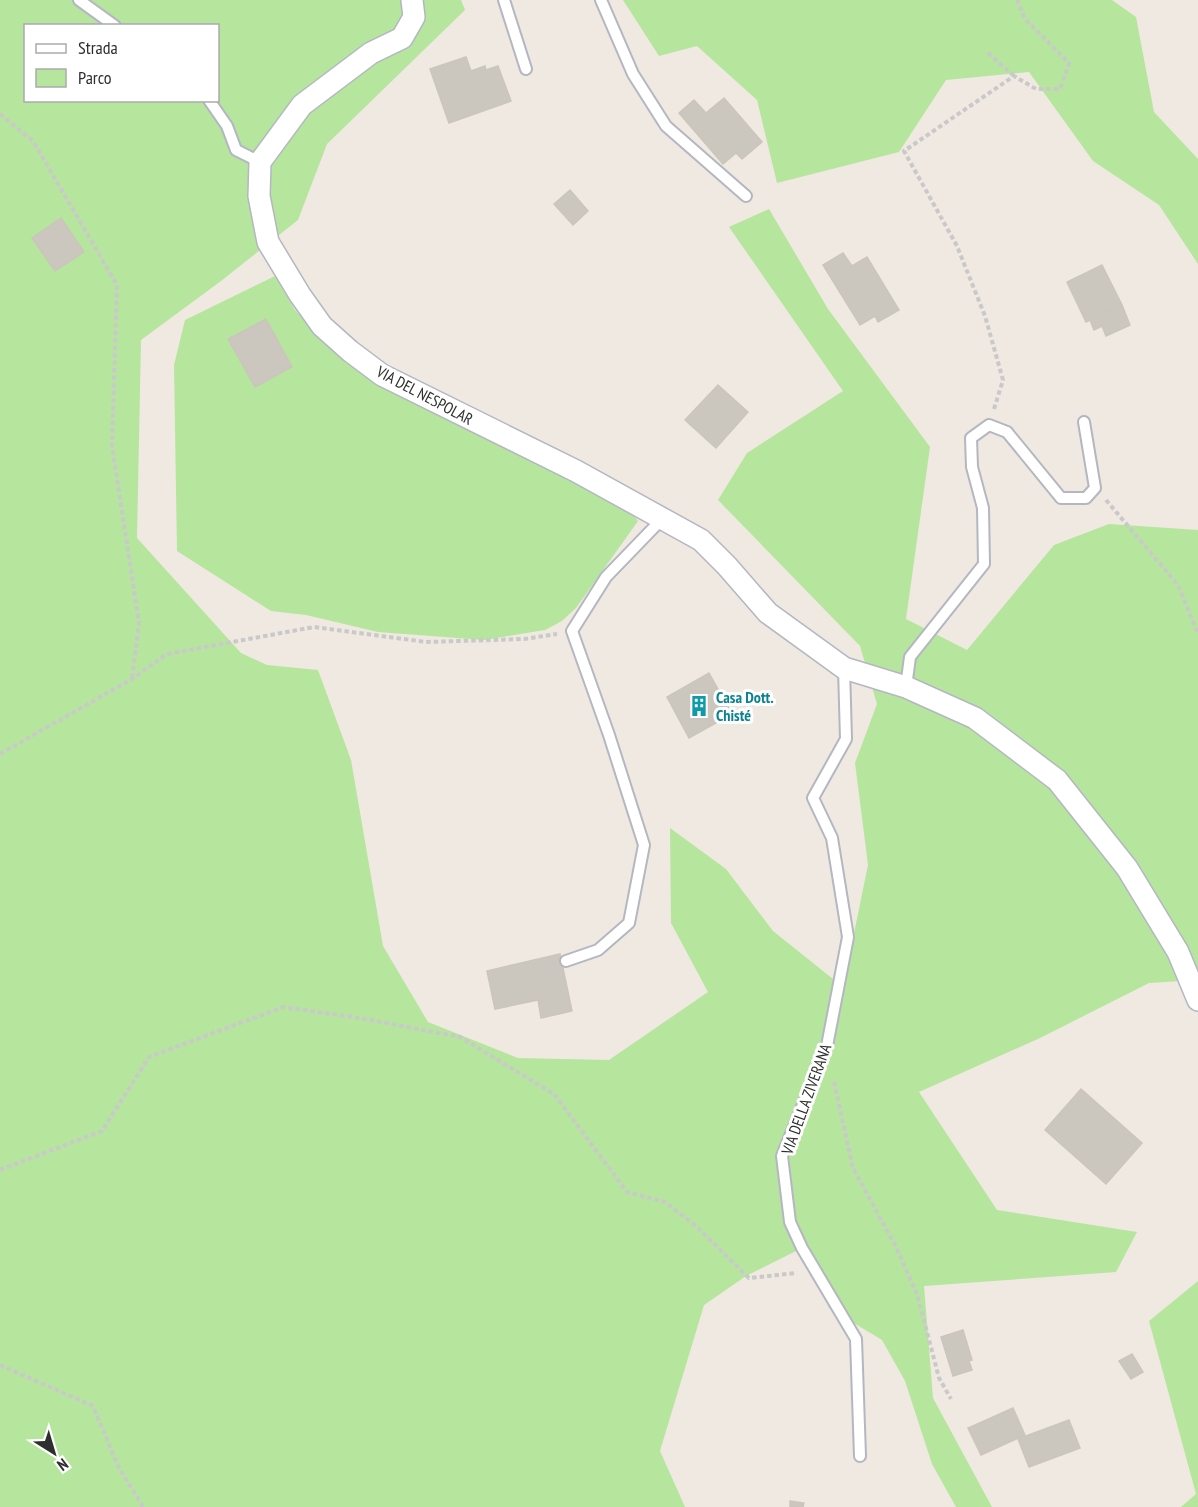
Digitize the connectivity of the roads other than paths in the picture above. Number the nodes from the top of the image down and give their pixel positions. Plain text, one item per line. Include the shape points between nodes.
1 (79, 0) edge
2 (412, 0) edge
3 (504, 0) edge
4 (601, 0) edge
5 (112, 24) edge
6 (526, 69) dead end
7 (210, 102) edge
8 (260, 162) junction
9 (746, 196) dead end
10 (1084, 422) dead end
11 (663, 518) junction
12 (844, 668) junction
13 (906, 687) junction
14 (566, 961) dead end
15 (1198, 1000) edge
16 (860, 1456) dead end

1 - 5 lane
2 - 8 street via 414,17 402,38 371,53 302,105
3 - 6 lane
4 - 9 lane via 633,74 666,126
7 - 8 lane via 227,126 236,150
8 - 11 street, VIA DEL NESPOLAR via 259,196 268,242 300,296 350,351 382,375
10 - 13 lane via 1095,488 1086,498 1061,498 1007,432 989,424 971,438 972,467 982,508 984,564 910,657
11 - 12 street via 701,540 768,613
11 - 14 lane via 606,577 572,631 644,845 629,923 598,950
12 - 13 street
12 - 16 lane, VIA DELLA ZIVERANA via 846,739 813,798 832,838 848,937 827,1046 782,1156 790,1222 856,1339
13 - 15 street via 975,718 1057,780 1127,868 1178,952

